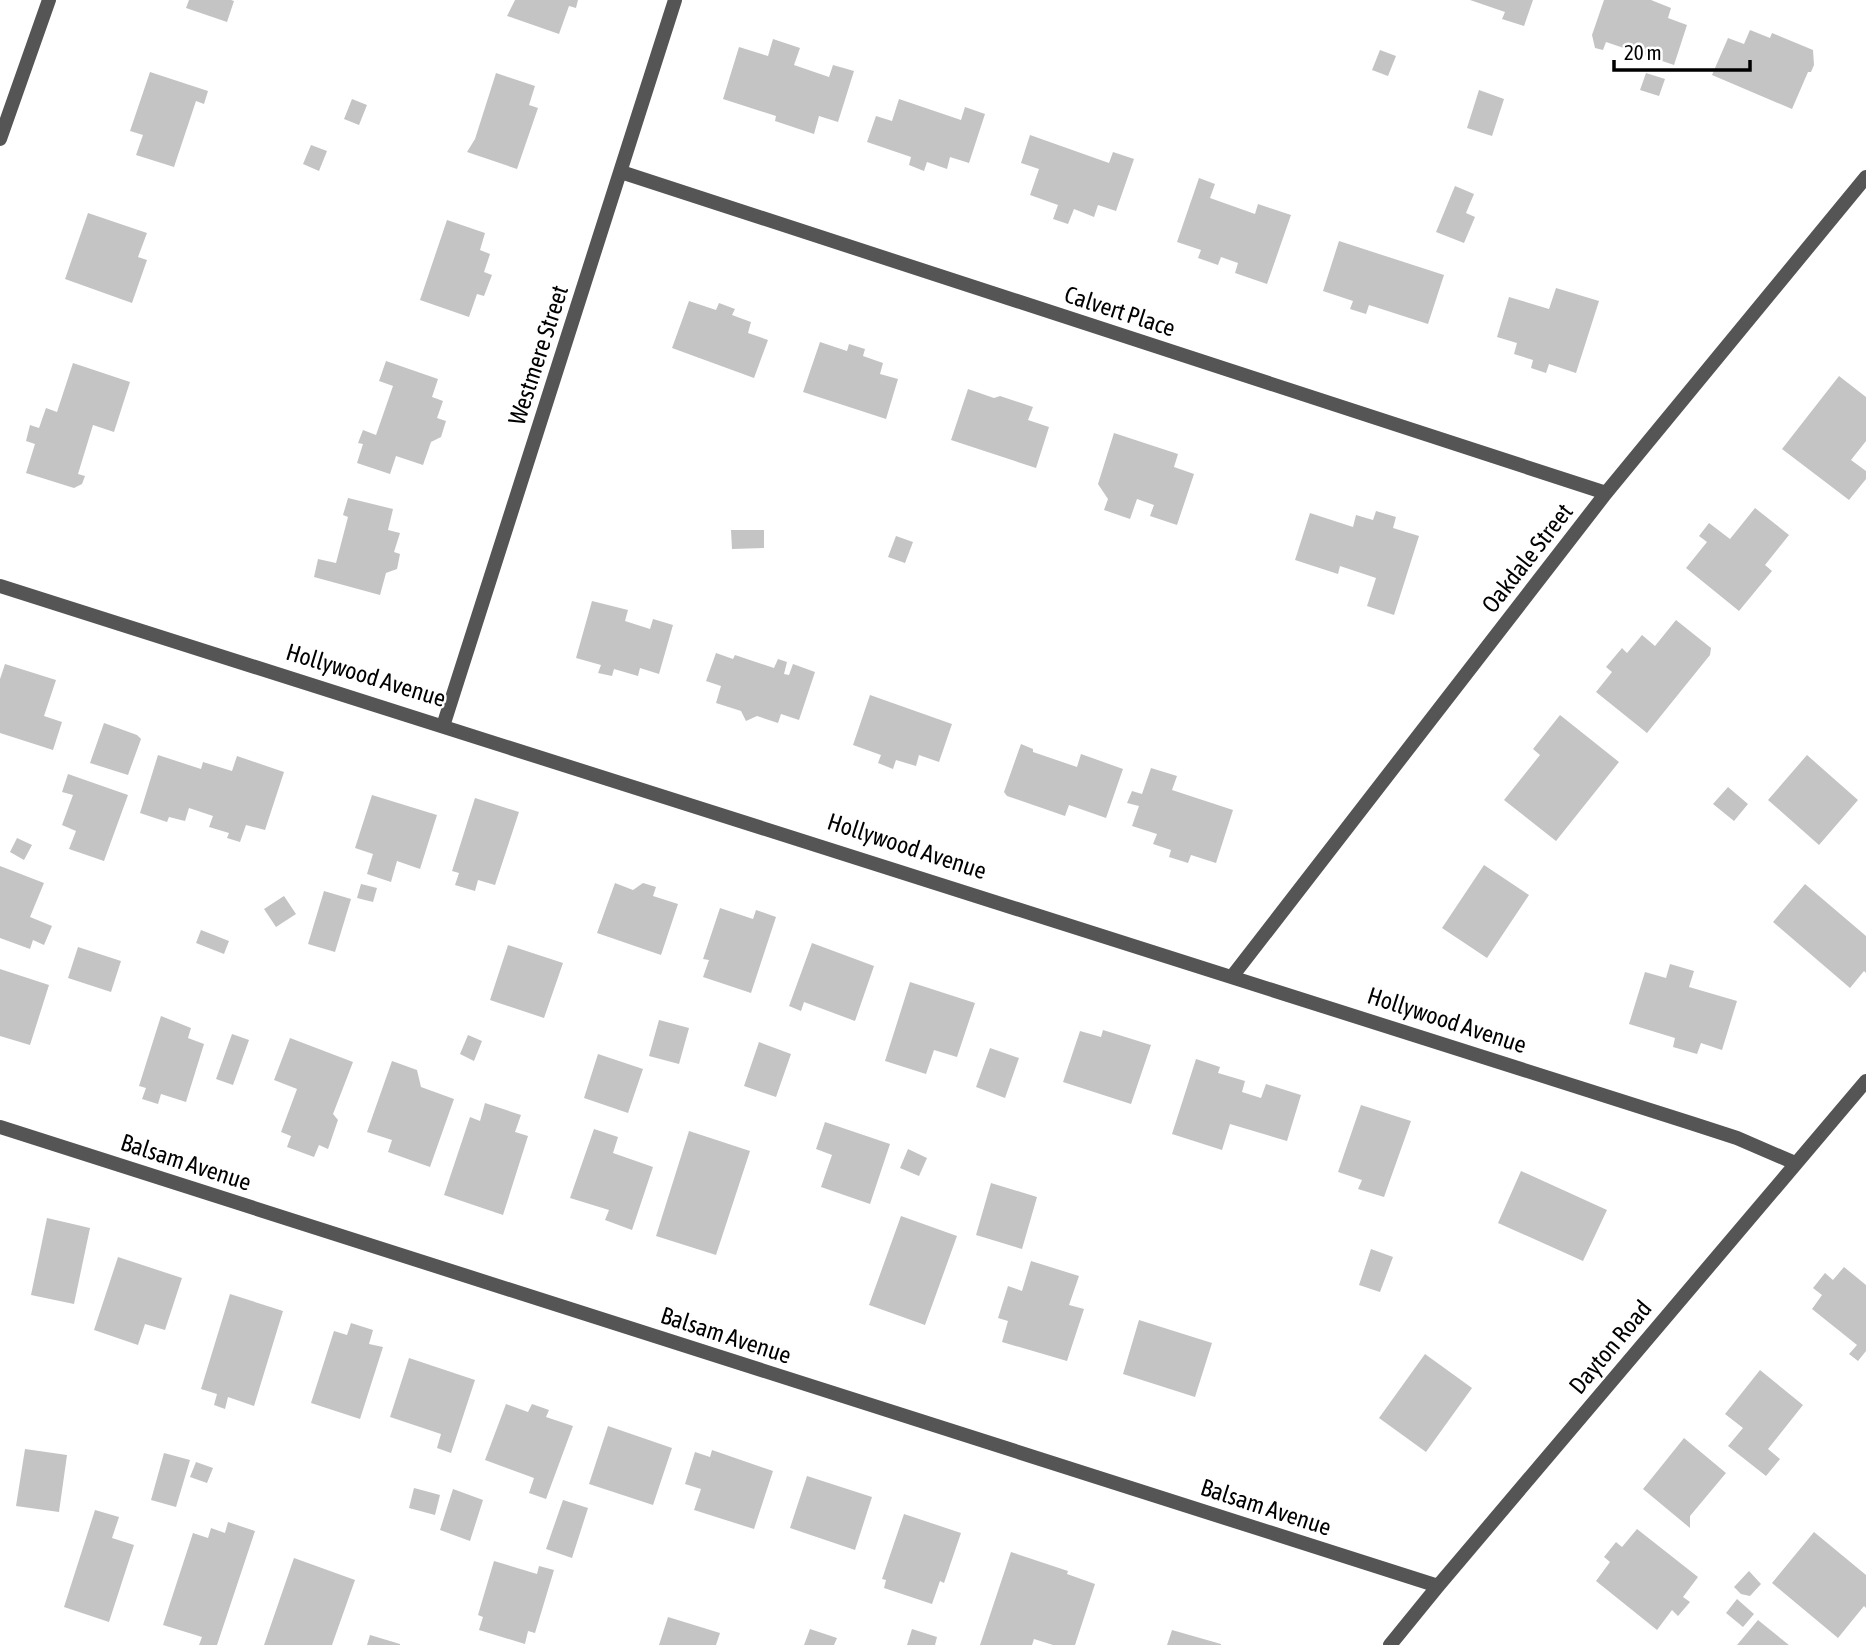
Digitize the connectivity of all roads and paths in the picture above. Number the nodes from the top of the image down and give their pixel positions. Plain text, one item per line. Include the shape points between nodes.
1 (49, 0) edge
2 (675, 0) edge
3 (0, 139) edge
4 (621, 172) junction
5 (1866, 177) edge
6 (1606, 493) junction
7 (0, 586) edge
8 (444, 723) junction
9 (1234, 974) junction
10 (1866, 1081) edge
11 (0, 1127) edge
12 (1795, 1163) junction
13 (1438, 1586) junction
14 (1390, 1645) edge

1 - 3 street
2 - 4 street, Westmere Street
4 - 6 street, Calvert Place
4 - 8 street, Westmere Street
5 - 6 street, Oakdale Street
6 - 9 street, Oakdale Street
7 - 8 street, Hollywood Avenue
8 - 9 street, Hollywood Avenue
9 - 12 street, Hollywood Avenue via 1737,1138
10 - 12 street, Dayton Road
11 - 13 street, Balsam Avenue
12 - 13 street, Dayton Road
13 - 14 street, Dayton Road

